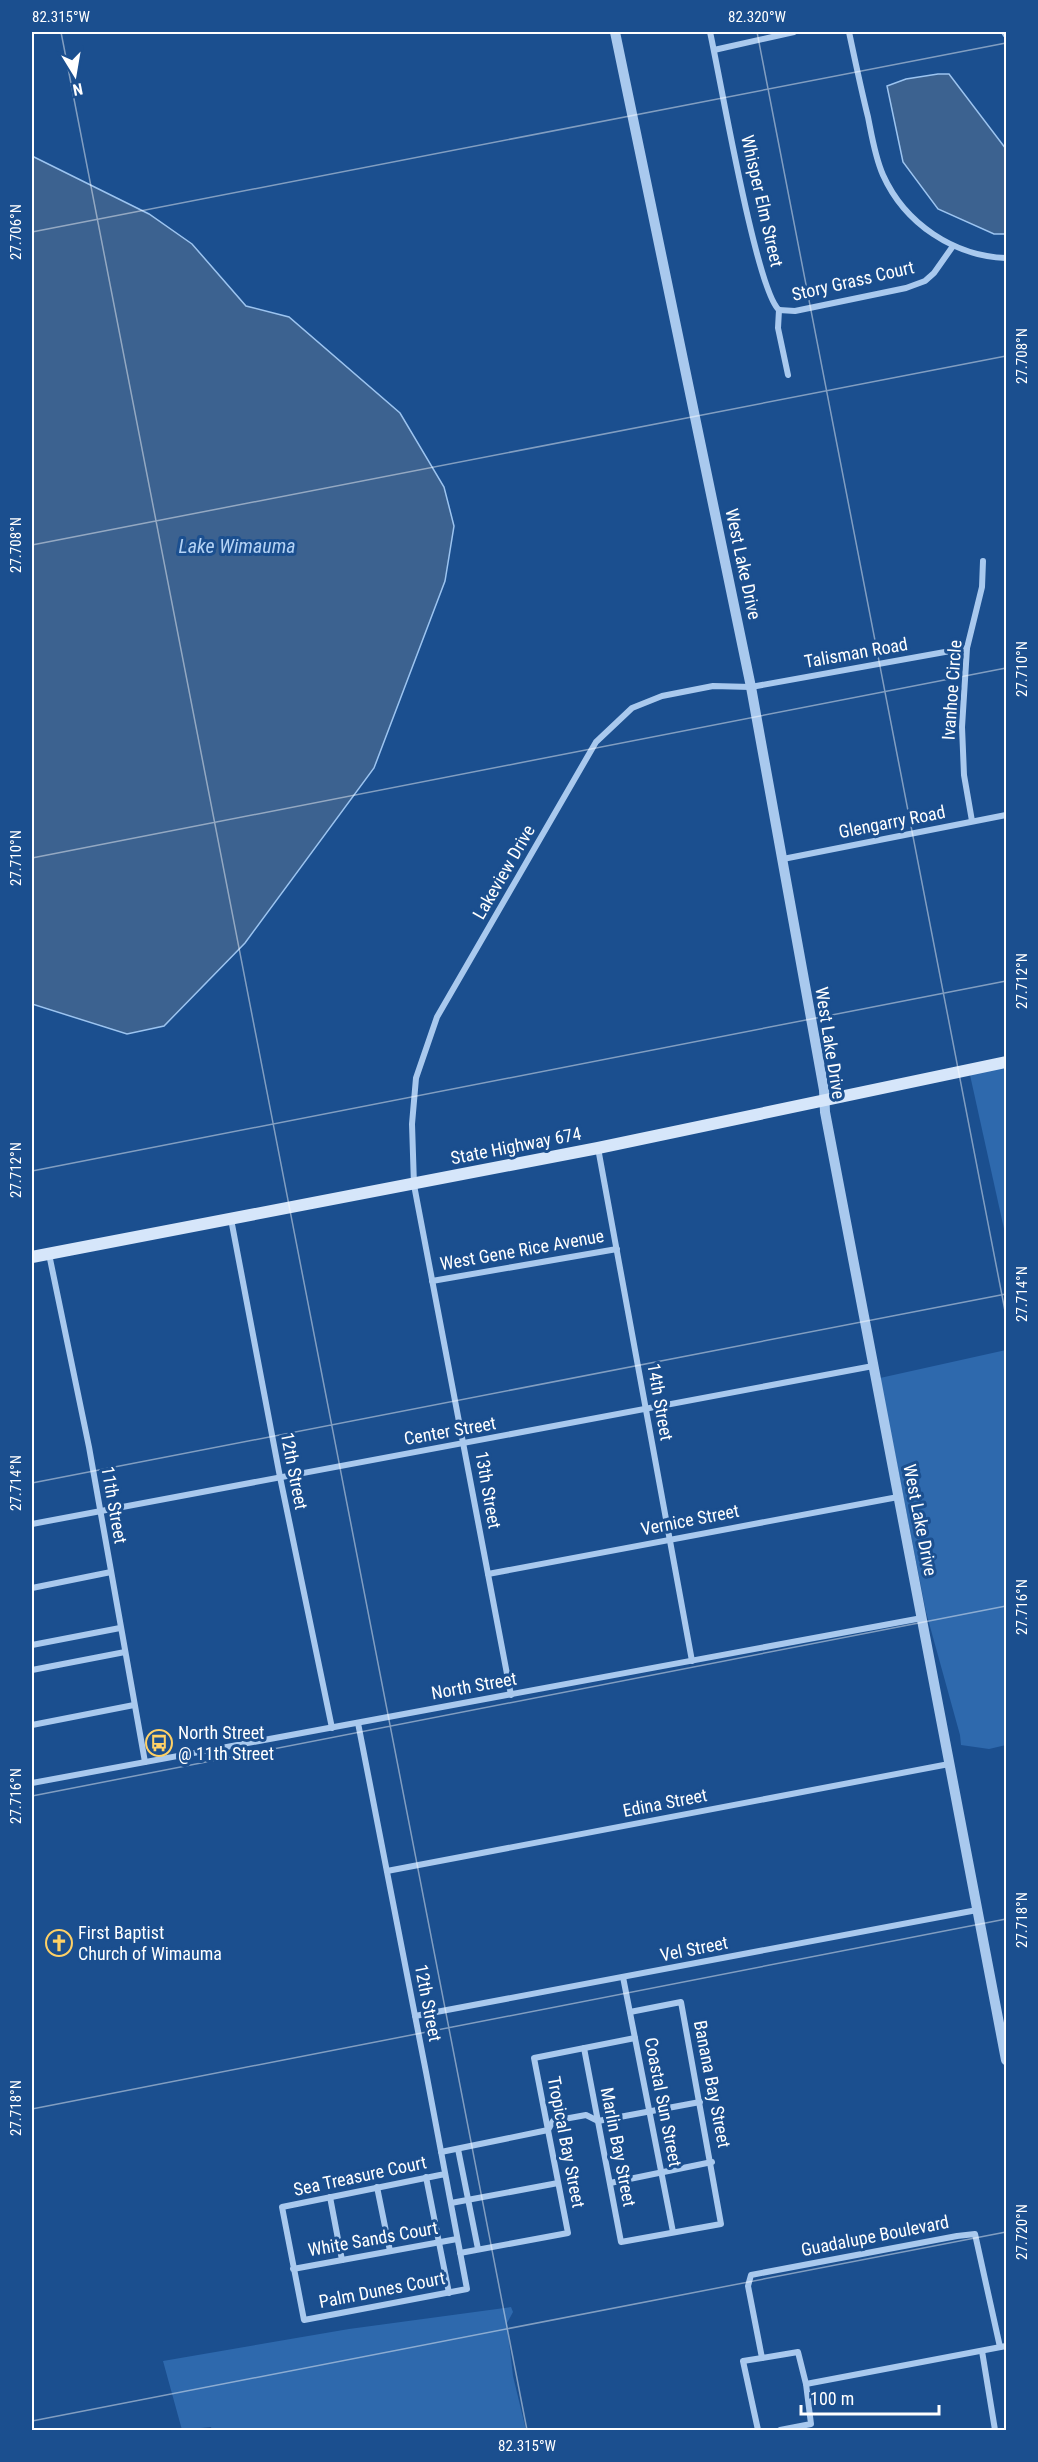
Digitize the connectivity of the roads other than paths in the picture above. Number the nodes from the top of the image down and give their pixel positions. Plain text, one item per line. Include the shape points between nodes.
1 (615, 32) edge
2 (711, 32) edge
3 (794, 32) edge
4 (849, 32) edge
5 (1004, 32) edge
6 (1006, 35) edge
7 (714, 50) junction
8 (952, 246) junction
9 (1006, 258) edge
10 (779, 310) junction
11 (788, 375) dead end
12 (983, 561) dead end
13 (967, 648) junction
14 (752, 687) junction
15 (1006, 815) edge
16 (972, 821) junction
17 (783, 859) junction
18 (1006, 1062) edge
19 (824, 1101) junction
20 (598, 1148) junction
21 (414, 1185) junction
22 (231, 1219) junction
23 (616, 1249) junction
24 (49, 1254) junction
25 (32, 1257) edge
26 (432, 1281) junction
27 (873, 1366) junction
28 (646, 1410) junction
29 (464, 1444) junction
30 (280, 1477) junction
31 (898, 1497) junction
32 (101, 1511) junction
33 (32, 1524) edge
34 (669, 1539) junction
35 (111, 1572) junction
36 (488, 1574) junction
37 (32, 1588) edge
38 (922, 1618) junction
39 (120, 1628) junction
40 (32, 1645) edge
41 (125, 1652) junction
42 (692, 1661) junction
43 (32, 1670) edge
44 (511, 1695) junction
45 (134, 1705) junction
46 (358, 1723) junction
47 (32, 1725) edge
48 (332, 1728) junction
49 (145, 1762) junction
50 (949, 1764) junction
51 (32, 1784) edge
52 (387, 1870) junction
53 (977, 1910) junction
54 (623, 1977) junction
55 (630, 2012) junction
56 (416, 2016) junction
57 (635, 2038) junction
58 (584, 2048) junction
59 (1006, 2060) edge
60 (700, 2102) junction
61 (650, 2111) junction
62 (598, 2121) junction
63 (548, 2130) junction
64 (458, 2149) junction
65 (441, 2152) junction
66 (712, 2162) junction
67 (661, 2173) junction
68 (445, 2174) junction
69 (426, 2177) junction
70 (558, 2183) junction
71 (610, 2183) junction
72 (377, 2187) junction
73 (330, 2198) junction
74 (468, 2199) junction
75 (451, 2203) junction
76 (673, 2232) junction
77 (457, 2239) junction
78 (439, 2242) junction
79 (478, 2249) junction
80 (390, 2251) junction
81 (460, 2253) junction
82 (342, 2260) junction
83 (293, 2269) junction
84 (467, 2289) joint
85 (449, 2293) junction
86 (1003, 2347) edge
87 (982, 2351) junction
88 (762, 2358) junction
89 (806, 2384) junction
90 (758, 2430) edge
91 (780, 2430) edge
92 (994, 2430) edge

1 - 14 street, West Lake Drive
2 - 7 street, Whisper Elm Street
3 - 7 street
4 - 8 street via 884,177 912,217
5 - 6 street
7 - 10 street, Whisper Elm Street via 757,254 772,302
8 - 9 street via 974,254
8 - 10 street, Story Grass Court via 925,281 795,311
10 - 11 street, Whisper Elm Street via 778,328
12 - 13 street, Ivanhoe Circle via 981,592
13 - 14 street, Talisman Road
13 - 16 street, Ivanhoe Circle via 962,727 964,775
14 - 17 street, West Lake Drive
14 - 21 street, Lakeview Drive via 713,686 662,696 632,708 596,742 437,1017 416,1078 412,1124
15 - 16 street, Glengarry Road
16 - 17 street, Glengarry Road
17 - 19 street, West Lake Drive
18 - 19 main road, State Highway 674
19 - 20 main road, State Highway 674
19 - 27 street, West Lake Drive
20 - 21 main road, State Highway 674
20 - 23 street, 14th Street
21 - 22 main road, State Highway 674
21 - 26 street, 13th Street
22 - 24 main road, State Highway 674
22 - 30 street, 12th Street
23 - 26 street, West Gene Rice Avenue
23 - 28 street, 14th Street
24 - 25 main road, State Highway 674
24 - 32 street, 11th Street
26 - 29 street, 13th Street
27 - 28 street, Center Street
27 - 31 street, West Lake Drive
28 - 29 street, Center Street
28 - 34 street, 14th Street
29 - 30 street, Center Street
29 - 36 street, 13th Street
30 - 32 street, Center Street
30 - 48 street, 12th Street
31 - 34 street, Vernice Street
31 - 38 street, West Lake Drive
32 - 33 street, Center Street
32 - 35 street, 11th Street
34 - 36 street, Vernice Street
34 - 42 street, 14th Street
35 - 37 street
35 - 39 street, 11th Street
36 - 44 street, 13th Street
38 - 42 street, North Street
38 - 50 street, West Lake Drive
39 - 40 street
39 - 41 street, 11th Street
41 - 43 street
41 - 45 street, 11th Street
42 - 44 street, North Street
44 - 46 street, North Street
45 - 47 street
45 - 49 street, 11th Street
46 - 48 street, North Street
46 - 52 street, 12th Street
48 - 49 street, North Street
49 - 51 street, North Street
50 - 52 street, Edina Street
50 - 53 street, West Lake Drive
52 - 56 street, 12th Street
53 - 54 street, Vel Street
53 - 59 street, West Lake Drive
54 - 55 street, Coastal Sun Street
54 - 56 street, Vel Street
55 - 57 street, Coastal Sun Street
55 - 60 street, Banana Bay Street via 681,2002
56 - 65 street, 12th Street
57 - 58 street
57 - 61 street, Coastal Sun Street
58 - 62 street, Marlin Bay Street
58 - 63 street, Tropical Bay Street via 534,2058
60 - 61 street
60 - 66 street, Banana Bay Street
61 - 62 street
61 - 67 street, Coastal Sun Street
62 - 63 street via 586,2115 553,2121
62 - 71 street, Marlin Bay Street
63 - 64 street
63 - 70 street, Tropical Bay Street
64 - 65 street
64 - 74 street
65 - 68 street, 12th Street
66 - 67 street
66 - 76 street, Banana Bay Street via 721,2224
67 - 71 street
67 - 76 street, Coastal Sun Street
68 - 69 street, Sea Treasure Court
68 - 75 street, 12th Street
69 - 72 street, Sea Treasure Court
69 - 78 street
70 - 74 street
70 - 79 street, Tropical Bay Street via 568,2233
71 - 76 street, Marlin Bay Street via 621,2242
72 - 73 street, Sea Treasure Court
72 - 80 street
73 - 82 street
73 - 83 street, Sea Treasure Court via 282,2207
74 - 75 street
74 - 79 street
75 - 77 street, 12th Street
77 - 78 street, White Sands Court
77 - 81 street, 12th Street
78 - 80 street, White Sands Court
78 - 85 street
79 - 81 street
80 - 82 street, White Sands Court
81 - 84 street, 12th Street
82 - 83 street, White Sands Court
83 - 85 street, Palm Dunes Court via 304,2320
84 - 85 street, Palm Dunes Court
86 - 87 street, Guadalupe Boulevard
86 - 88 street, Guadalupe Boulevard via 975,2234 751,2275 748,2286
87 - 89 street, Guadalupe Boulevard
87 - 92 street
88 - 89 street via 798,2352
88 - 90 street via 743,2361
89 - 91 street via 811,2424

